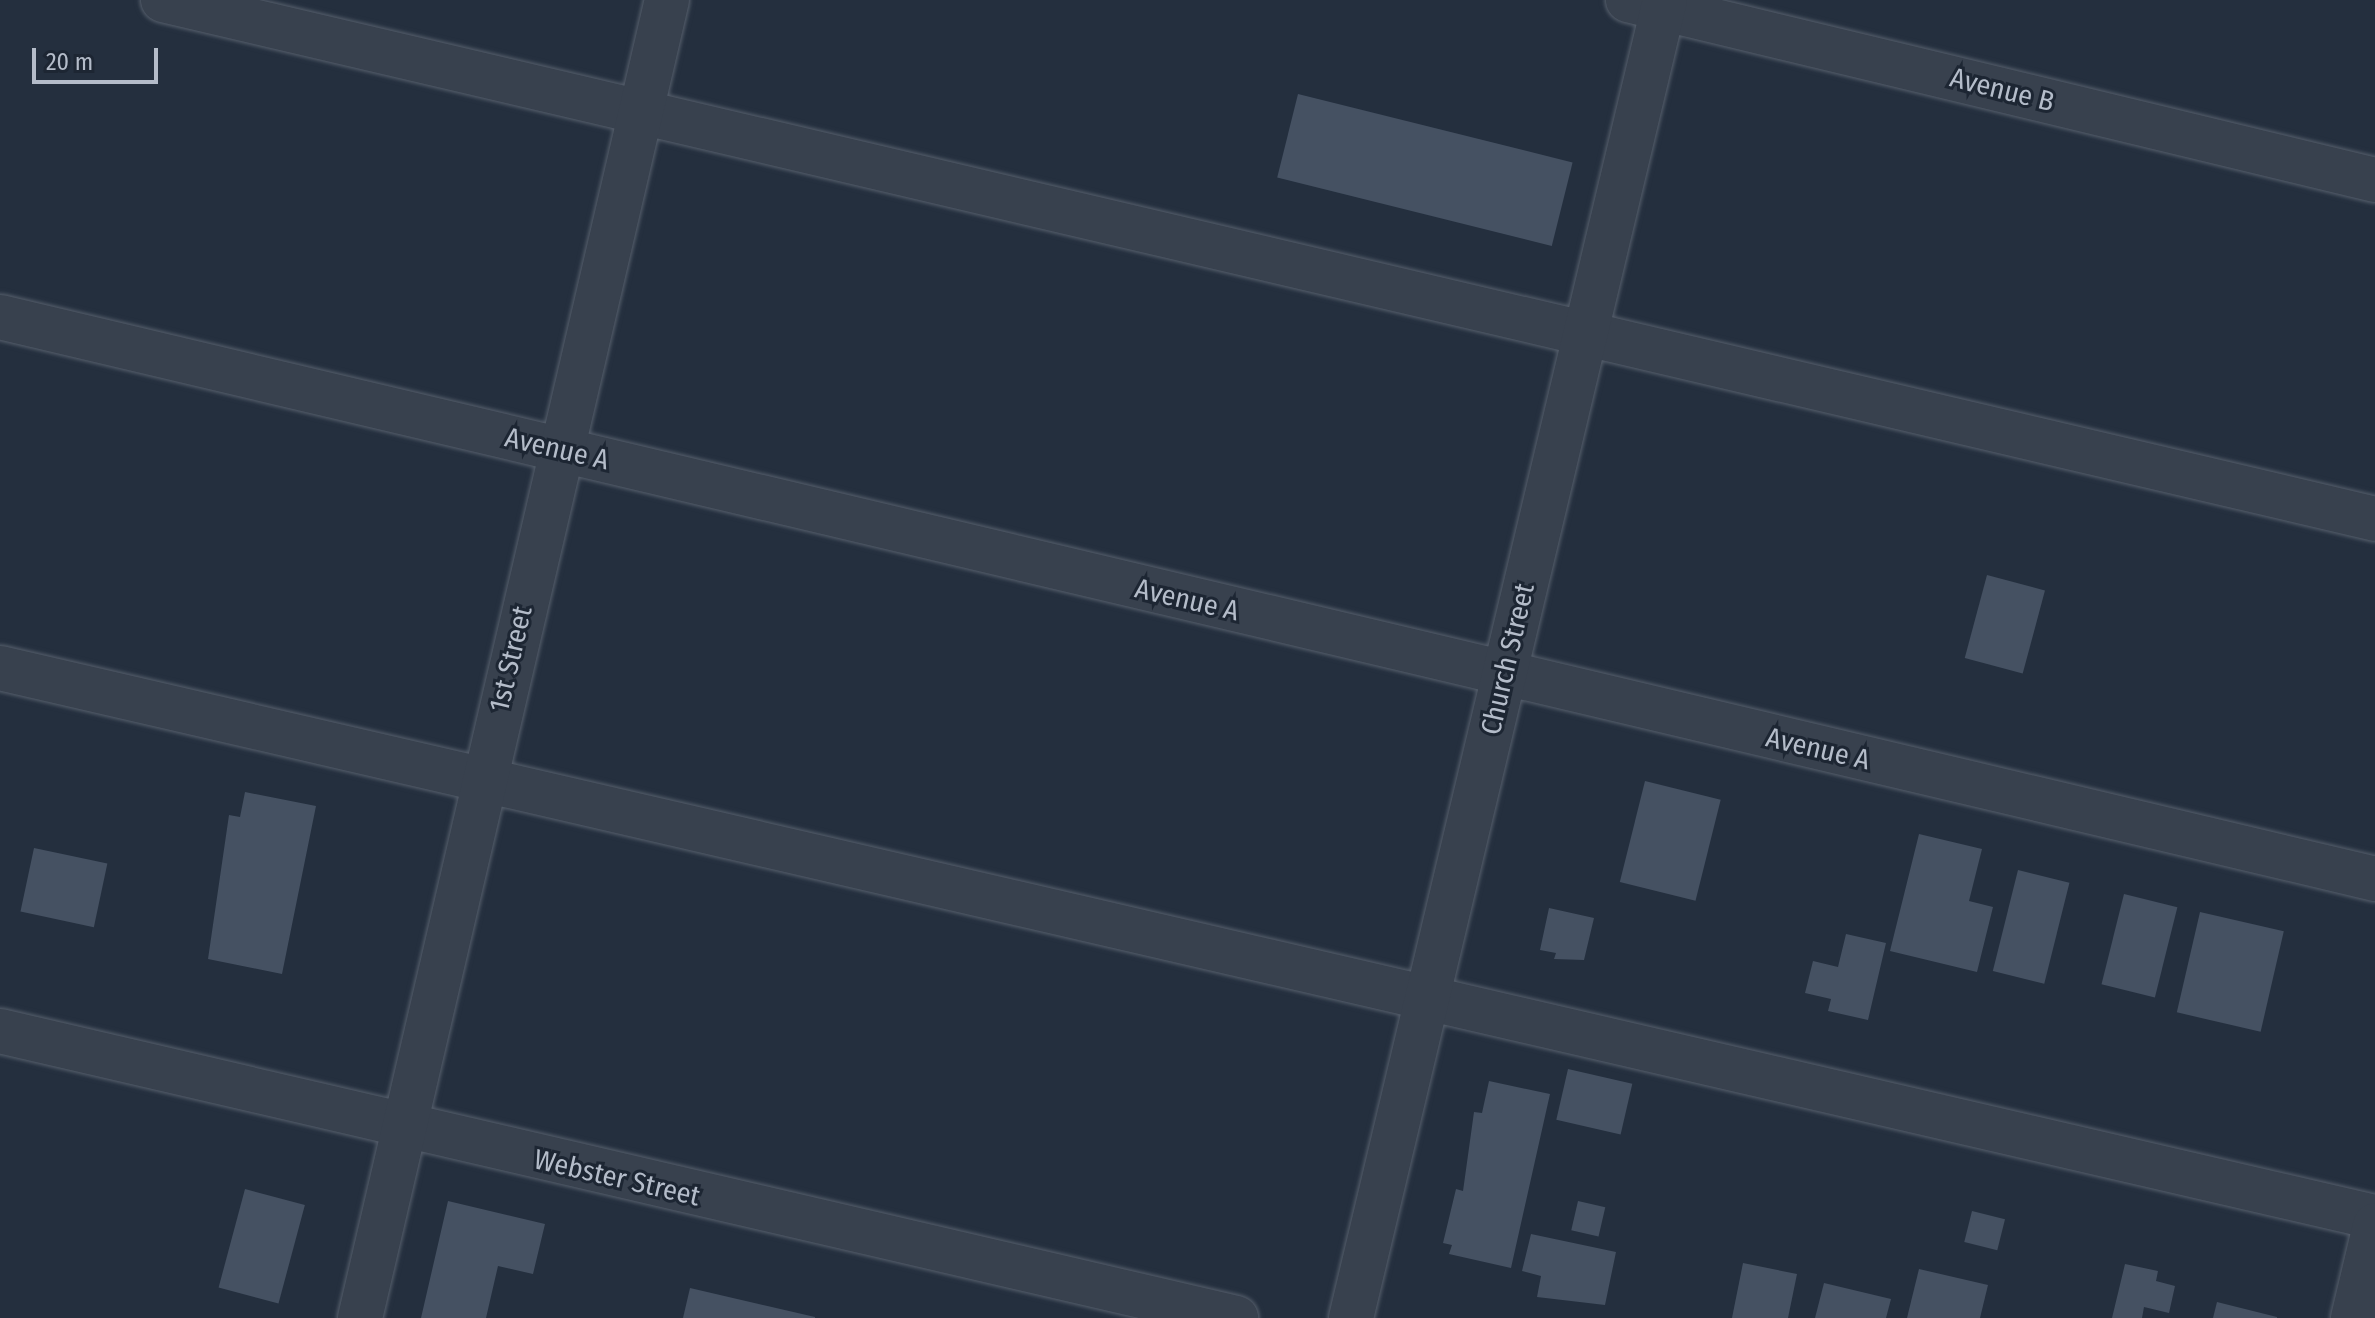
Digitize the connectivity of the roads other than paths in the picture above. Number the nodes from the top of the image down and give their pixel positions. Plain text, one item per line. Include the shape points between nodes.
1 (163, 0) edge
2 (667, 0) edge
3 (1652, 3) edge
4 (640, 112) junction
5 (2375, 180) edge
6 (0, 317) edge
7 (1586, 334) junction
8 (560, 450) junction
9 (2375, 519) edge
10 (0, 668) edge
11 (1504, 677) junction
12 (483, 780) junction
13 (2375, 879) edge
14 (1428, 998) junction
15 (0, 1031) edge
16 (402, 1129) junction
17 (2375, 1217) edge
18 (2375, 1226) edge
19 (360, 1318) edge
20 (1236, 1318) edge
21 (1351, 1318) edge
22 (2353, 1318) edge

1 - 4 street
2 - 4 street, 1st Street
3 - 5 street, Avenue B
3 - 7 street, Church Street
4 - 7 street
4 - 8 street, 1st Street
6 - 8 street, Avenue A
7 - 9 street
7 - 11 street, Church Street
8 - 11 street, Avenue A
8 - 12 street, 1st Street
10 - 12 street
11 - 13 street, Avenue A
11 - 14 street, Church Street
12 - 14 street
12 - 16 street, 1st Street
14 - 17 street
14 - 21 street, Church Street
15 - 16 street, Webster Street
16 - 19 street, 1st Street
16 - 20 street, Webster Street
18 - 22 street

